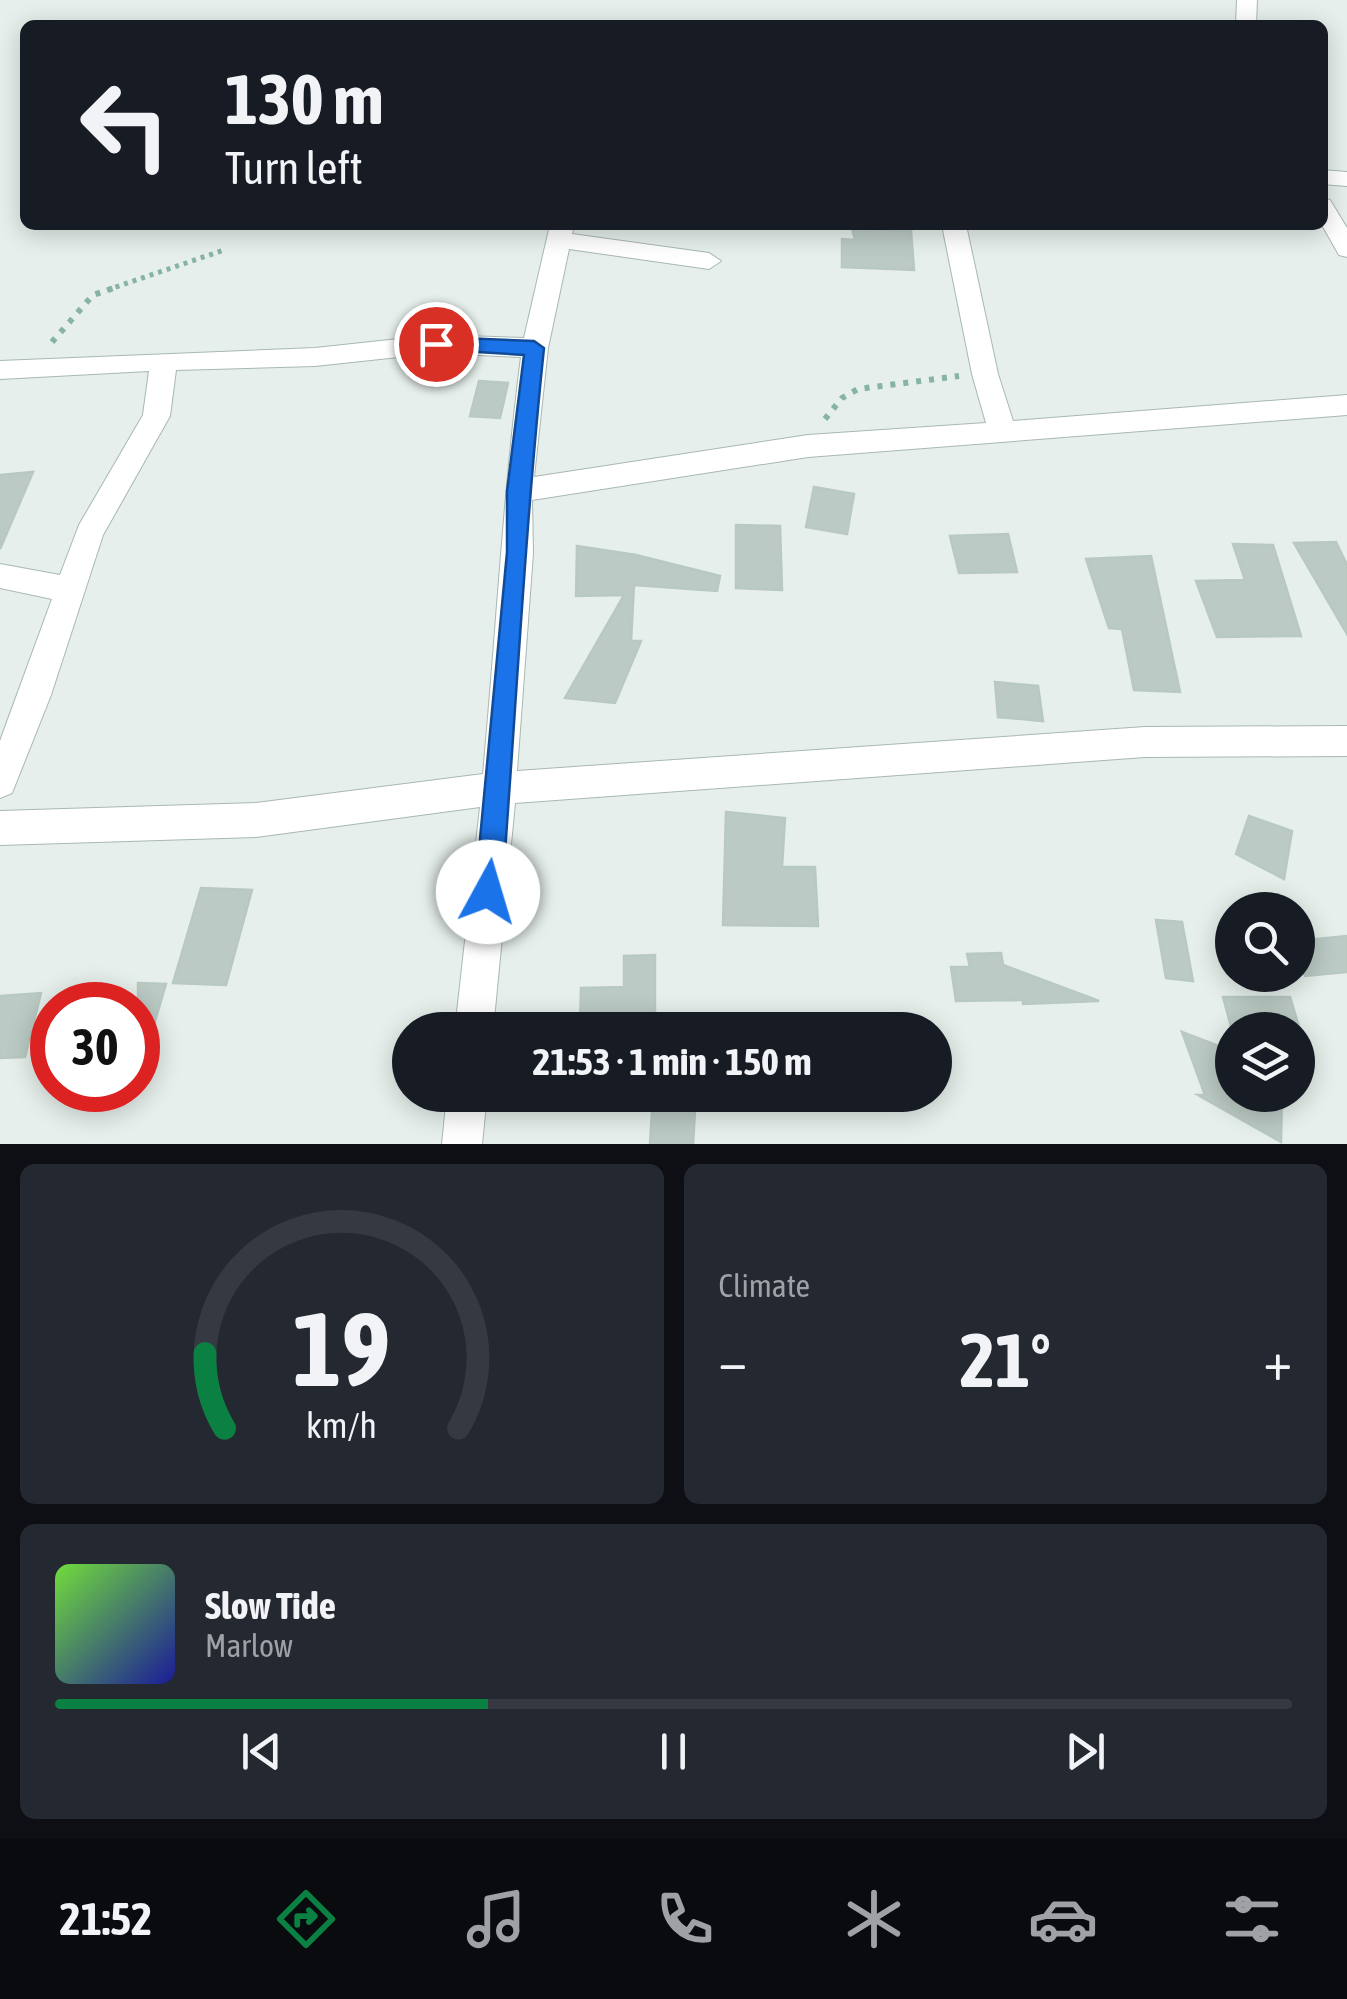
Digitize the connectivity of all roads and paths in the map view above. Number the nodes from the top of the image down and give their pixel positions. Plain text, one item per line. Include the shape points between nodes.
1 (1328, 216) edge
2 (955, 230) edge
3 (560, 233) edge
4 (1347, 249) edge
5 (224, 250) dead end
6 (709, 261) dead end
7 (534, 348) junction
8 (164, 362) junction
9 (14, 371) edge
10 (985, 374) junction
11 (1347, 404) edge
12 (1004, 433) junction
13 (808, 446) junction
14 (518, 491) junction
15 (0, 576) edge
16 (69, 590) junction
17 (1347, 741) edge
18 (0, 782) edge
19 (499, 788) junction
20 (0, 828) edge
21 (476, 1012) edge
22 (465, 1112) edge
23 (462, 1144) edge

1 - 4 street
2 - 10 street
3 - 6 street
3 - 7 street
5 - 9 path via 92,295
7 - 8 street via 436,344
7 - 14 street
8 - 9 street
8 - 16 street via 156,416 89,534
10 - 12 street
10 - 13 path via 858,389 833,408
11 - 12 street
12 - 13 street
13 - 14 street
14 - 19 street
15 - 16 street
16 - 18 street
17 - 19 street via 1145,742
19 - 20 street via 256,820
19 - 21 street
22 - 23 street

